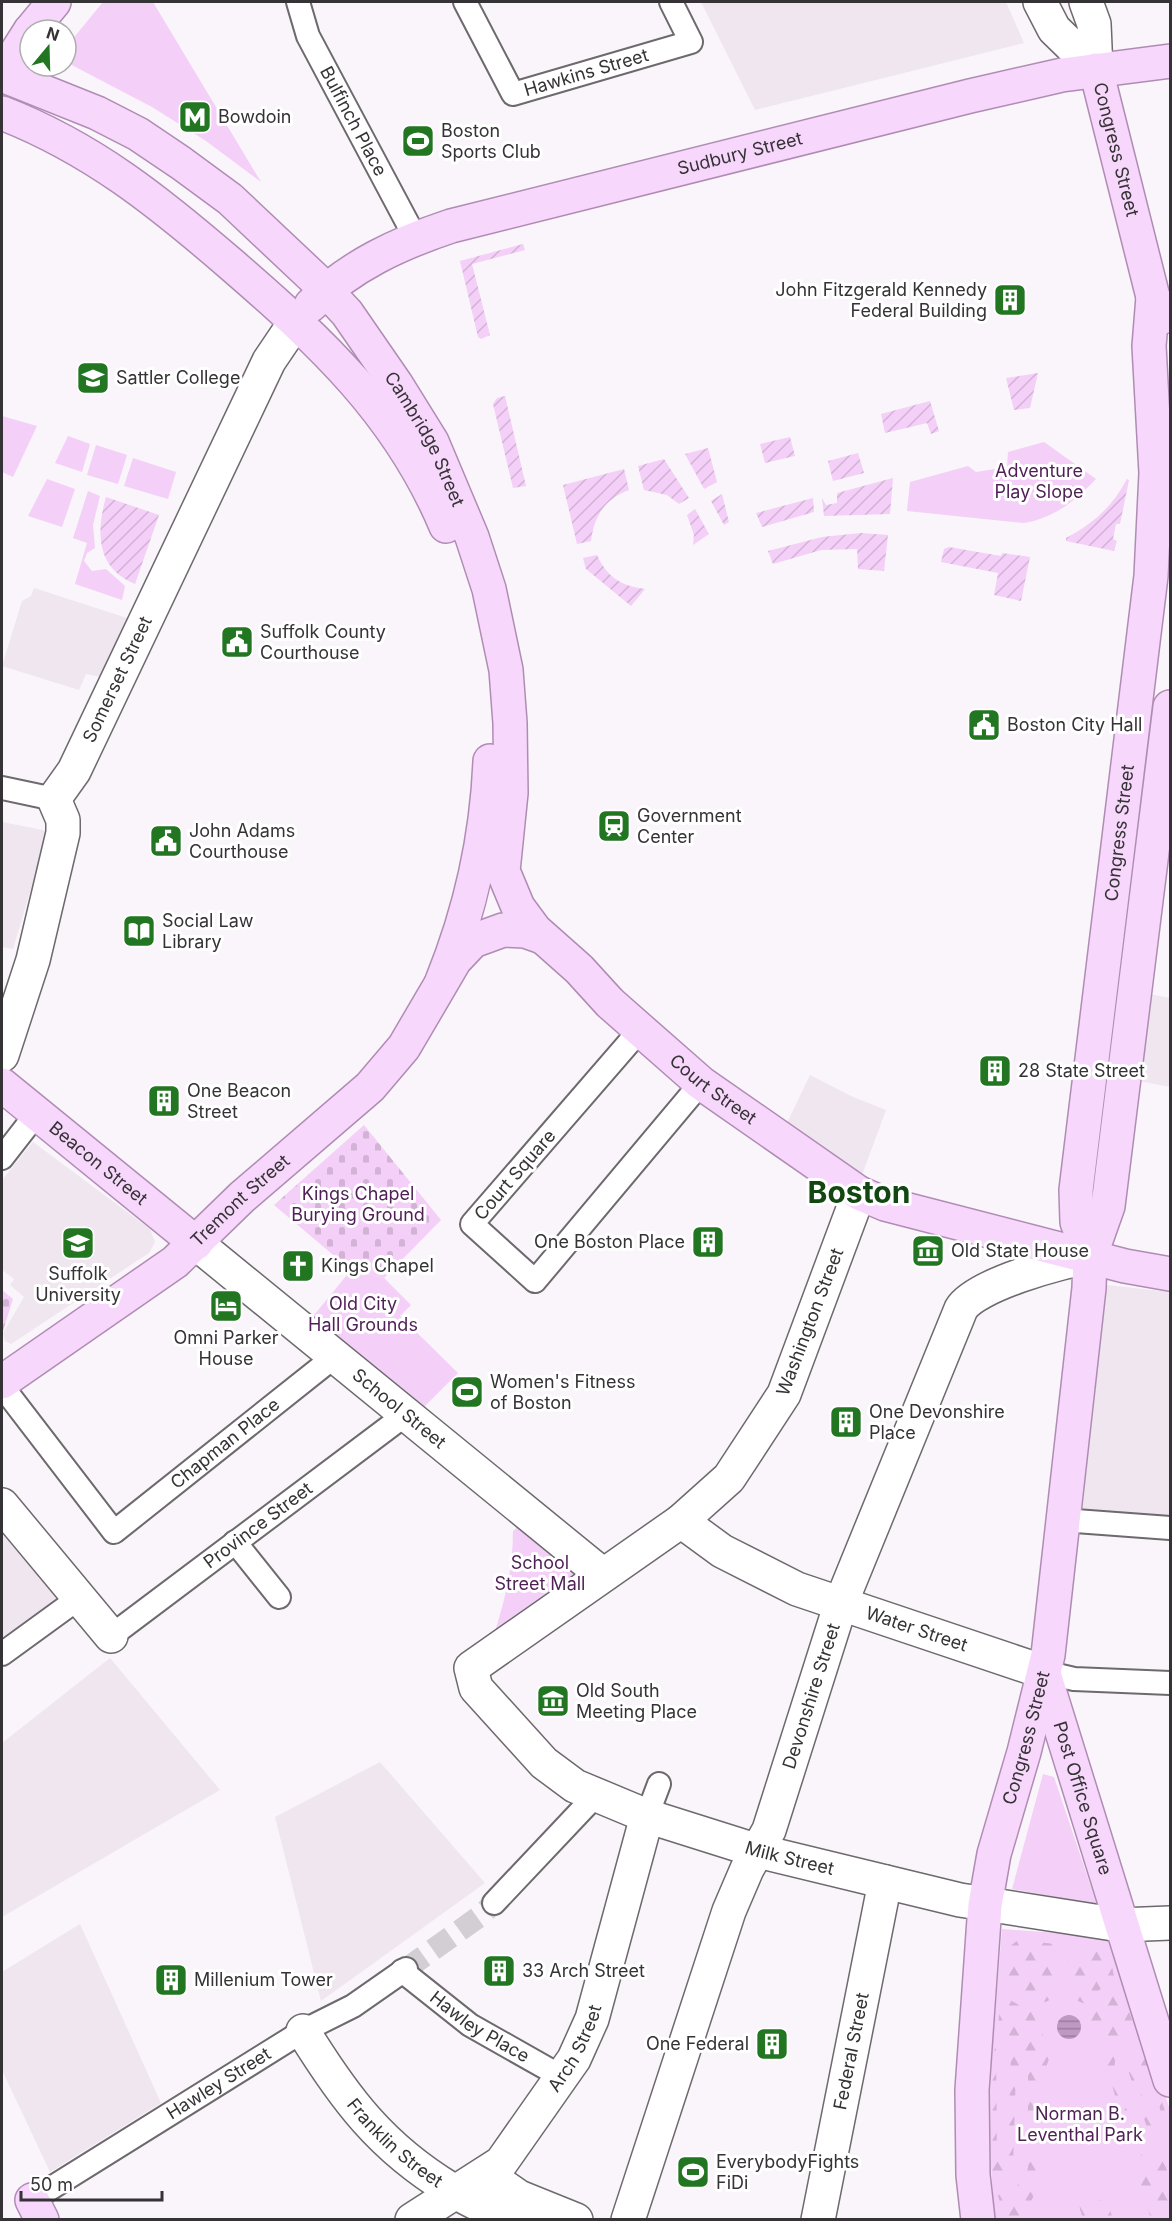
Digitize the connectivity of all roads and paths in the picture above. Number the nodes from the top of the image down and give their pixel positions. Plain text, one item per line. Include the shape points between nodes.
1 (54, 2) edge
2 (298, 2) edge
3 (465, 2) edge
4 (671, 2) edge
5 (1040, 2) edge
6 (1086, 2) edge
7 (40, 18) edge
8 (18, 49) edge
9 (1170, 61) edge
10 (1095, 70) junction
11 (2, 75) edge
12 (2, 113) edge
13 (416, 239) junction
14 (326, 290) junction
15 (1153, 297) junction
16 (296, 321) junction
17 (1170, 333) edge
18 (1170, 707) edge
19 (2, 788) edge
20 (54, 798) junction
21 (1164, 814) edge
22 (1121, 819) junction
23 (542, 937) junction
24 (579, 969) joint
25 (442, 981) junction
26 (640, 1030) junction
27 (2, 1054) edge
28 (701, 1083) junction
29 (2, 1085) edge
30 (37, 1113) junction
31 (2, 1158) edge
32 (859, 1193) junction
33 (196, 1243) junction
34 (1090, 1257) junction
35 (1170, 1274) edge
36 (334, 1357) junction
37 (2, 1384) edge
38 (405, 1414) junction
39 (2, 1505) edge
40 (1062, 1520) junction
41 (681, 1521) junction
42 (1170, 1528) edge
43 (235, 1542) junction
44 (603, 1575) junction
45 (279, 1597) dead end
46 (79, 1598) junction
47 (841, 1603) junction
48 (111, 1636) joint
49 (2, 1654) edge
50 (471, 1668) joint
51 (1044, 1672) junction
52 (1170, 1683) edge
53 (659, 1784) dead end
54 (595, 1796) junction
55 (647, 1816) junction
56 (758, 1851) junction
57 (885, 1882) junction
58 (494, 1903) tunnel mouth
59 (985, 1905) junction
60 (1170, 1923) edge
61 (1120, 1925) junction
62 (404, 1970) joint
63 (303, 2031) junction
64 (562, 2077) junction
65 (1170, 2080) edge
66 (486, 2174) junction
67 (454, 2192) junction
68 (37, 2210) edge
69 (412, 2220) edge
70 (517, 2220) edge
71 (576, 2220) edge
72 (628, 2220) edge
73 (818, 2220) edge
74 (978, 2220) edge

1 - 7 main road
2 - 13 street, Bulfinch Place via 308,36
3 - 4 street, Hawkins Street via 513,94 691,42
5 - 10 main road via 1054,29
6 - 10 main road, Congress Street via 1094,24
8 - 11 main road
9 - 10 main road, Sudbury Street
10 - 13 main road, Sudbury Street via 970,96 451,226
10 - 15 main road, Congress Street
11 - 14 main road, Cambridge Street via 97,113 159,148 230,199
12 - 16 main road, Cambridge Street via 47,133 130,180
13 - 14 main road, Sudbury Street via 362,265
14 - 16 main road, Sudbury Street
14 - 23 main road, Cambridge Street via 373,349 426,431 478,552 497,622 508,687 511,793 503,871 518,907
15 - 17 main road, Congress Street
15 - 22 main road, Congress Street via 1149,346 1156,473 1154,541
16 - 20 main road, Somerset Street via 269,362 74,771
16 - 25 main road, Cambridge Street via 348,372 413,461 446,527 477,621 488,690 489,788 475,870
18 - 21 main road, Congress Street
19 - 20 street
20 - 27 main road via 63,820 63,833 33,960
21 - 22 main road via 1140,806
21 - 34 main road, Congress Street via 1108,1206
22 - 34 main road, Congress Street via 1076,1190 1077,1222
23 - 24 main road, Cambridge Street
23 - 25 main road via 509,930 483,936 459,955
24 - 26 main road, Court Street
25 - 33 main road, Tremont Street via 404,1047 378,1080 242,1197
26 - 28 main road, Court Street
26 - 28 street, Court Square via 472,1224 535,1281
28 - 32 main road, Court Street
29 - 30 main road, Beacon Street
30 - 31 street
30 - 33 main road, Beacon Street
32 - 34 main road, Court Street via 885,1204
32 - 41 main road, Washington Street via 784,1394 729,1478
33 - 36 main road, School Street
33 - 37 main road, Tremont Street via 158,1276
34 - 35 main road, Court Street
34 - 40 main road, Congress Street
34 - 47 main road, Devonshire Street via 1052,1264 980,1292 962,1306
36 - 37 street, Chapman Place via 114,1532
36 - 38 main road, School Street
38 - 43 street, Province Street
38 - 44 main road, School Street
39 - 46 main road
40 - 42 street
40 - 51 main road, Congress Street
41 - 44 main road, Washington Street
41 - 47 main road, Water Street via 722,1551 797,1588
43 - 45 street
43 - 48 street, Province Street
44 - 50 main road, Washington Street
46 - 48 main road
46 - 49 street
47 - 51 main road, Water Street
47 - 56 main road, Devonshire Street via 769,1830
50 - 54 main road, Milk Street via 477,1688 528,1749 560,1776
51 - 52 street, Water Street via 1074,1679
51 - 59 main road, Congress Street via 994,1854
51 - 61 main road, Post Office Square
53 - 55 street
54 - 55 main road, Milk Street
54 - 58 street
55 - 56 main road, Milk Street
55 - 64 main road, Arch Street via 592,2019
56 - 57 main road, Milk Street
56 - 72 main road, Devonshire Street via 729,1911
57 - 59 main road, Milk Street
57 - 73 main road, Federal Street
59 - 61 main road, Milk Street
59 - 74 main road, Congress Street via 972,2101
60 - 61 main road, Milk Street
61 - 65 main road, Post Office Square
62 - 63 street, Hawley Street via 352,2006
62 - 64 street, Hawley Place via 470,2025
63 - 67 main road, Franklin Street via 368,2125 403,2158
63 - 68 street, Hawley Street
64 - 66 main road, Arch Street via 501,2163
66 - 67 main road, Arch Street
66 - 71 main road via 519,2197
67 - 69 main road, Arch Street
67 - 70 main road, Franklin Street

